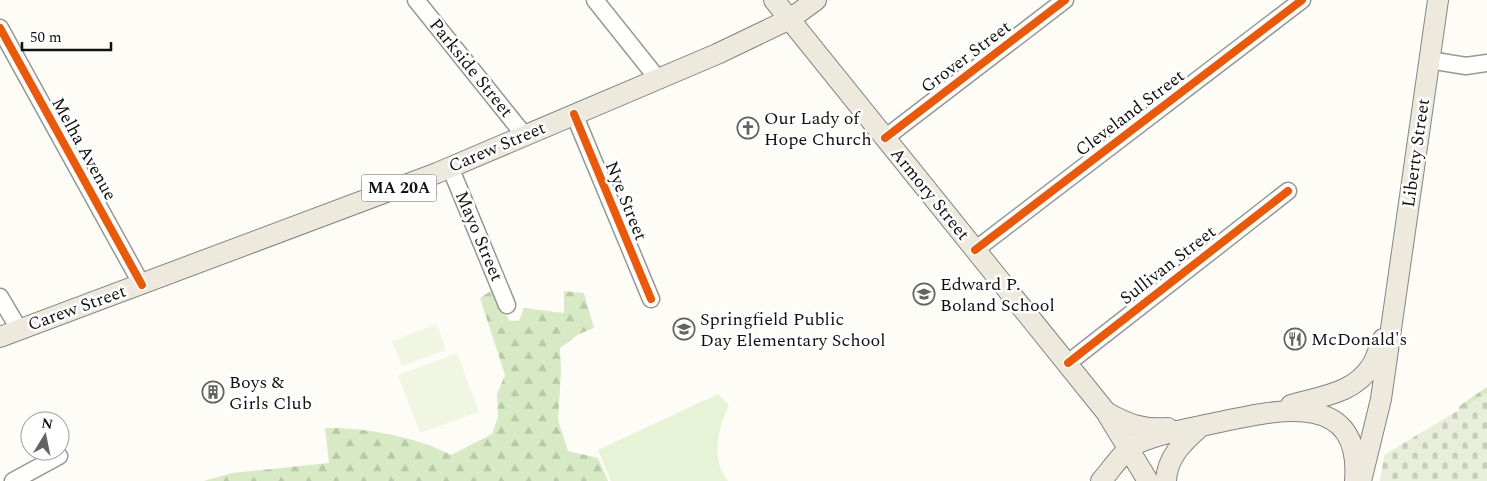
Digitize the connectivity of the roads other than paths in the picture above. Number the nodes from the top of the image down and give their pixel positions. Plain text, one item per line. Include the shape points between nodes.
1 (416, 0) edge
2 (595, 0) edge
3 (774, 0) edge
4 (816, 0) edge
5 (1065, 0) edge
6 (1302, 0) edge
7 (1438, 0) edge
8 (790, 19) junction
9 (0, 28) edge
10 (1429, 60) junction
11 (1487, 63) edge
12 (658, 79) junction
13 (574, 114) junction
14 (525, 136) junction
15 (885, 138) junction
16 (450, 168) junction
17 (1288, 191) dead end
18 (976, 250) junction
19 (142, 285) junction
20 (0, 297) edge
21 (651, 299) dead end
22 (507, 305) dead end
23 (1393, 306) junction
24 (19, 330) junction
25 (0, 336) edge
26 (1068, 363) junction
27 (1277, 410) junction
28 (1106, 412) junction
29 (1193, 428) junction
30 (1129, 450) junction
31 (50, 461) edge
32 (13, 481) edge
33 (1101, 481) edge
34 (1148, 481) edge
35 (1166, 481) edge
36 (1355, 481) edge
37 (1361, 481) edge

1 - 14 street, Parkside Street
2 - 12 street
3 - 8 main road, Armory Street
4 - 8 main road, Carew Street / MA 20A
5 - 15 street, Grover Street
6 - 18 street, Cleveland Street
7 - 10 main road, Liberty Street
8 - 12 main road, Carew Street / MA 20A
8 - 15 main road, Armory Street
9 - 19 street, Melha Avenue
10 - 11 street via 1466,66
10 - 23 main road, Liberty Street
12 - 13 main road, Carew Street / MA 20A
13 - 14 main road, Carew Street / MA 20A
13 - 21 street, Nye Street
14 - 16 main road, Carew Street / MA 20A
15 - 18 main road, Armory Street
16 - 19 main road, Carew Street / MA 20A
16 - 22 street, Mayo Street
17 - 26 street, Sullivan Street
18 - 26 main road, Armory Street
19 - 24 main road, Carew Street / MA 20A
20 - 24 street
23 - 27 main road, Liberty Street via 1372,365 1351,387
23 - 37 main road, Liberty Street via 1381,399
24 - 25 main road, Carew Street / MA 20A
26 - 28 main road, Armory Street
27 - 29 main road
27 - 36 main road via 1314,413 1340,426 1352,445
28 - 29 main road, Armory Street via 1135,426
28 - 30 main road, Armory Street
29 - 30 main road via 1139,443
29 - 35 main road via 1167,468
30 - 33 main road
30 - 34 main road, Armory Street
31 - 32 street

